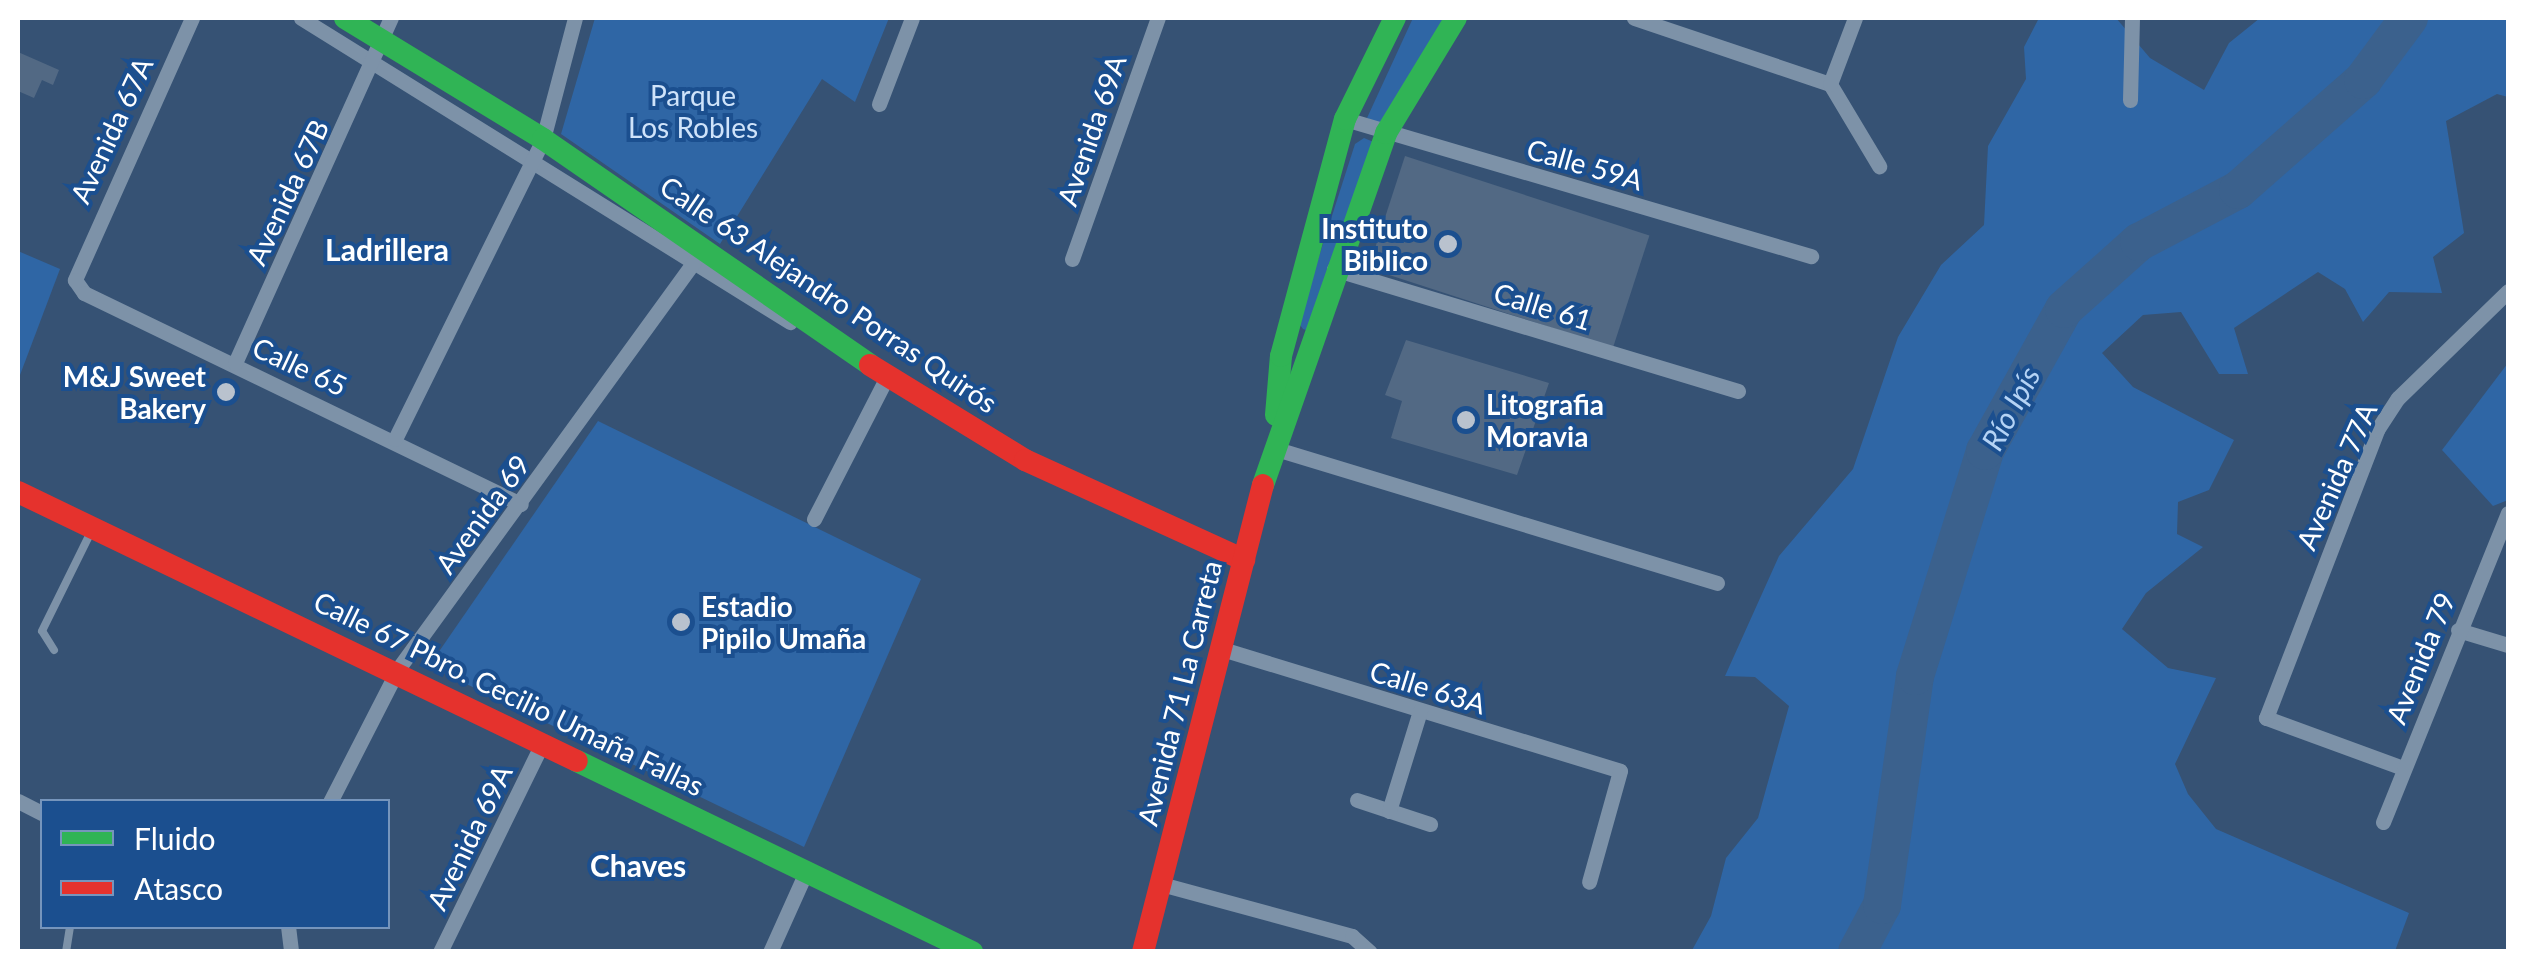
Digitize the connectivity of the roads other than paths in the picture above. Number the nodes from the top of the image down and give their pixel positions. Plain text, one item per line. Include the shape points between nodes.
1 (192, 18) edge
2 (301, 18) edge
3 (345, 18) edge
4 (390, 18) edge
5 (576, 18) edge
6 (912, 18) edge
7 (1158, 18) edge
8 (1396, 18) edge
9 (1456, 18) edge
10 (1634, 18) edge
11 (1856, 18) edge
12 (2132, 18) edge
13 (1675, 24) edge
14 (379, 53) junction
15 (1830, 84) junction
16 (2130, 100) dead end
17 (880, 104) dead end
18 (1345, 119) junction
19 (1386, 132) junction
20 (543, 138) junction
21 (532, 160) junction
22 (1880, 166) dead end
23 (1811, 256) dead end
24 (698, 257) junction
25 (1072, 258) dead end
26 (76, 264) joint
27 (1334, 269) junction
28 (2508, 291) edge
29 (235, 363) junction
30 (887, 376) junction
31 (1738, 391) dead end
32 (395, 439) junction
33 (1273, 448) junction
34 (18, 492) edge
35 (521, 504) junction
36 (2506, 513) edge
37 (814, 519) dead end
38 (93, 528) junction
39 (1244, 560) junction
40 (1717, 583) dead end
41 (2458, 630) junction
42 (2508, 644) edge
43 (54, 650) dead end
44 (1222, 650) junction
45 (398, 669) junction
46 (1420, 711) junction
47 (542, 744) junction
48 (2403, 768) junction
49 (332, 799) edge
50 (1356, 800) dead end
51 (1389, 810) junction
52 (2383, 822) dead end
53 (1430, 824) dead end
54 (806, 872) junction
55 (1588, 882) dead end
56 (1162, 884) junction
57 (440, 952) edge
58 (770, 952) edge
59 (972, 952) edge
60 (1143, 952) edge
61 (1370, 952) edge

1 - 26 street, Avenida 67A
2 - 14 street, Calle 63 Alejandro Porras Quirós
3 - 14 street, Calle 63 Alejandro Porras Quirós
4 - 14 street, Avenida 67B
5 - 20 street
6 - 17 street
7 - 25 street, Avenida 69A
8 - 18 street, Avenida 71 La Carreta
9 - 19 street, Avenida 71 La Carreta
10 - 13 street
11 - 15 street
12 - 16 street
13 - 15 street
14 - 20 street, Calle 63 Alejandro Porras Quirós
14 - 21 street, Calle 63 Alejandro Porras Quirós
14 - 29 street, Avenida 67B
15 - 22 street
18 - 19 street, Calle 59A
18 - 33 street, Avenida 71 La Carreta via 1281,356
19 - 23 street, Calle 59A
19 - 27 street, Avenida 71 La Carreta
20 - 21 street
20 - 24 street, Calle 63 Alejandro Porras Quirós
21 - 24 street, Calle 63 Alejandro Porras Quirós
21 - 32 street
24 - 30 street, Calle 63 Alejandro Porras Quirós
24 - 35 street, Avenida 69
26 - 29 street, Calle 65 via 84,293
27 - 31 street, Calle 61
27 - 33 street, Avenida 71 La Carreta
28 - 48 street, Avenida 77A via 2398,398 2377,430 2266,718
29 - 32 street, Calle 65
30 - 37 street
30 - 39 street, Calle 63 Alejandro Porras Quirós via 1025,460
32 - 35 street, Calle 65
33 - 39 street, Avenida 71 La Carreta
33 - 40 street
34 - 38 street, Calle 67 Pbro. Cecilio Umaña Fallas
35 - 45 street, Avenida 69
36 - 41 street, Avenida 79
38 - 43 lane via 42,631
38 - 45 street, Calle 67 Pbro. Cecilio Umaña Fallas
39 - 44 street, Avenida 71 La Carreta
41 - 42 street
41 - 48 street, Avenida 79
44 - 46 street, Calle 63A
44 - 56 street, Avenida 71 La Carreta
45 - 47 street, Calle 67 Pbro. Cecilio Umaña Fallas
45 - 49 street, Avenida 69
46 - 51 street
46 - 55 street, Calle 63A via 1620,771
47 - 54 street, Calle 67 Pbro. Cecilio Umaña Fallas
47 - 57 street, Avenida 69A
48 - 52 street, Avenida 79
50 - 51 street
51 - 53 street
54 - 58 street
54 - 59 street, Calle 67 Pbro. Cecilio Umaña Fallas
56 - 60 street, Avenida 71 La Carreta
56 - 61 street via 1352,936

